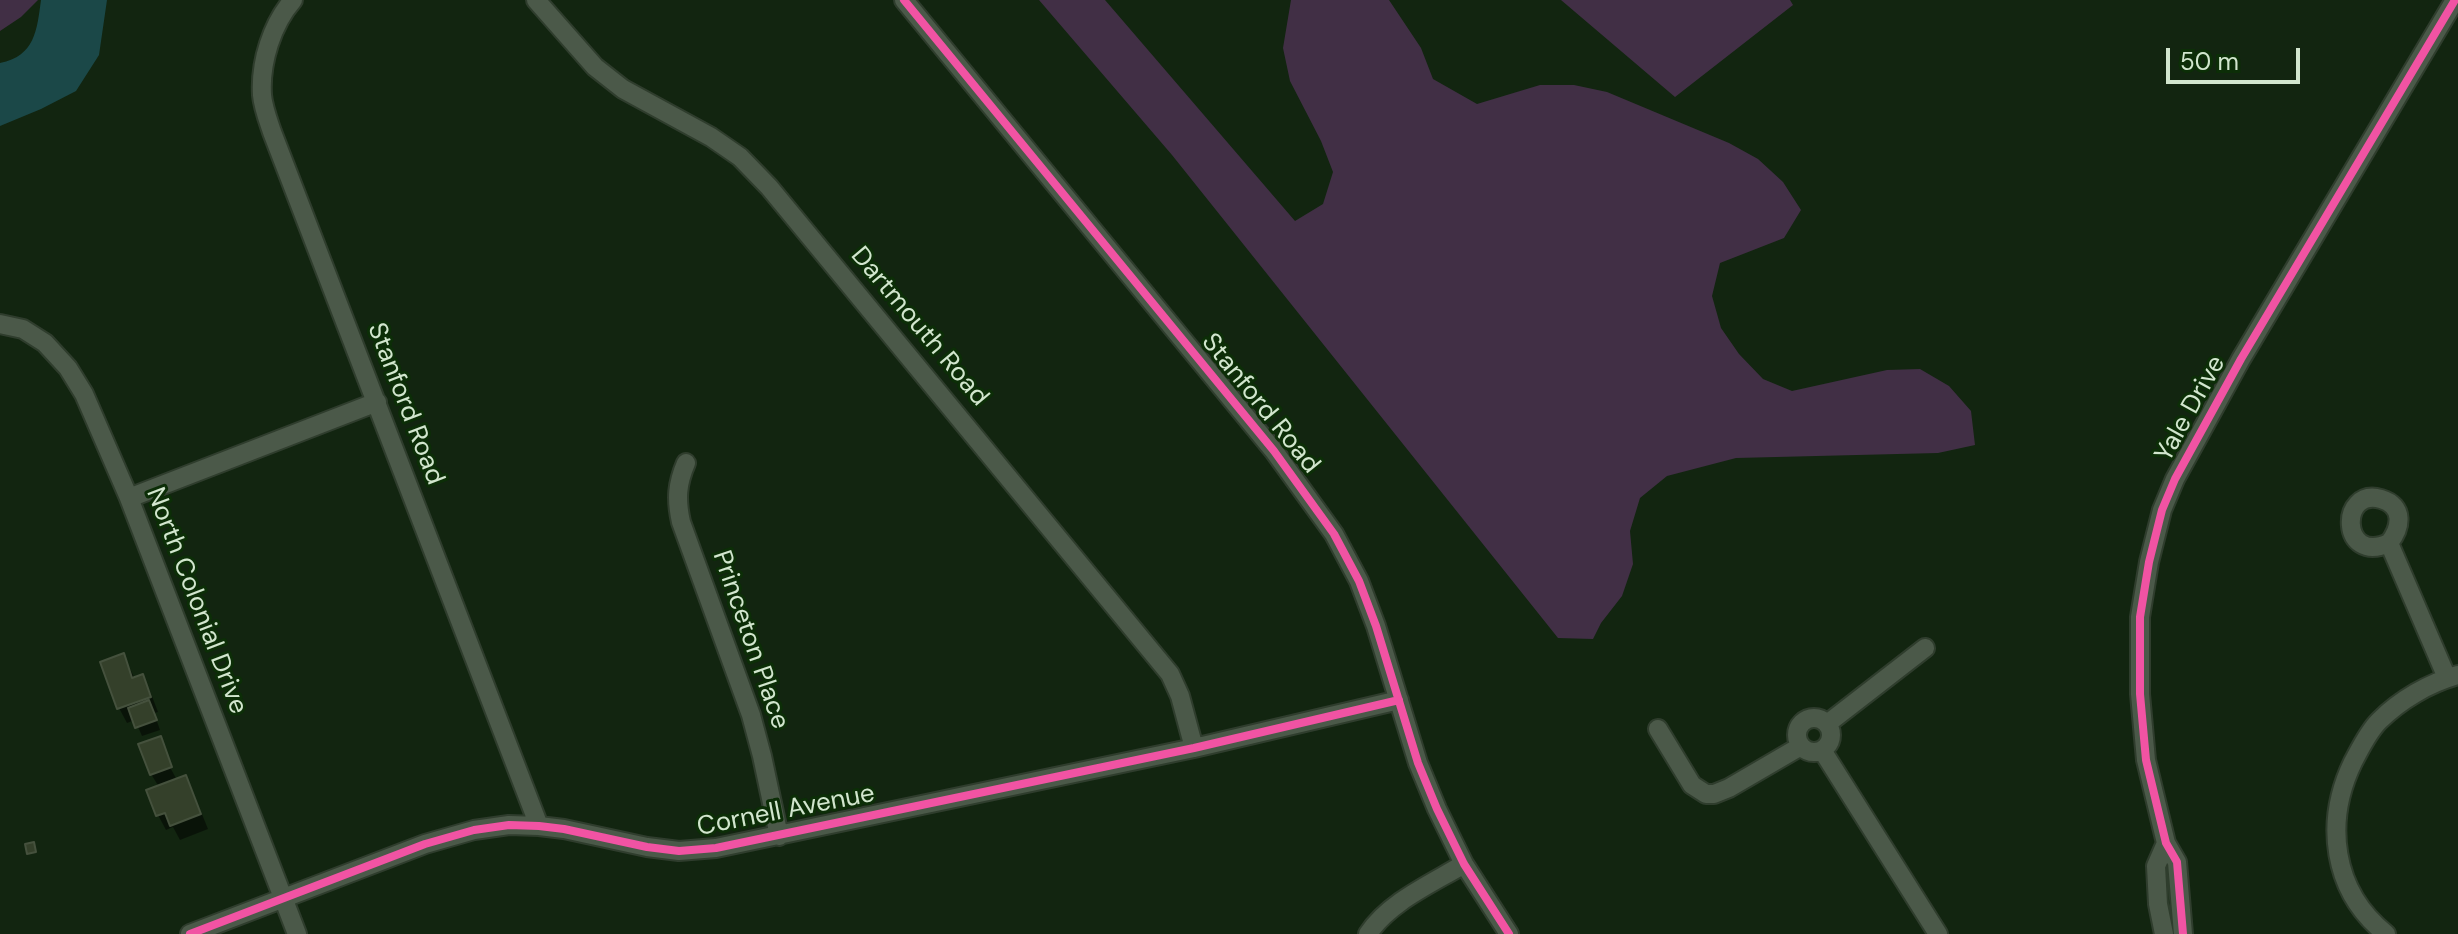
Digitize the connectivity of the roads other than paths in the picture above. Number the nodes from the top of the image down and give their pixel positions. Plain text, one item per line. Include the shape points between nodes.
1 (293, 0) edge
2 (536, 0) edge
3 (904, 0) edge
4 (2455, 0) edge
5 (0, 324) edge
6 (377, 402) junction
7 (686, 463) dead end
8 (129, 498) junction
9 (2389, 543) dead end
10 (1925, 648) dead end
11 (2453, 676) edge
12 (1399, 700) junction
13 (1827, 724) junction
14 (1658, 729) dead end
15 (1801, 746) junction
16 (1194, 748) junction
17 (1822, 750) junction
18 (539, 826) junction
19 (779, 836) junction
20 (2166, 843) junction
21 (1464, 864) junction
22 (284, 900) junction
23 (190, 934) edge
24 (297, 934) edge
25 (1368, 934) edge
26 (1509, 934) edge
27 (1938, 934) edge
28 (2164, 934) edge
29 (2183, 934) edge
30 (2386, 934) edge

1 - 6 street, Stanford Road via 271,39 262,97
2 - 16 street, Dartmouth Road via 614,82 711,137 769,187 1170,674
3 - 12 street, Stanford Road via 1307,494 1359,581
4 - 20 street, Yale Drive via 2241,359 2162,510 2140,617 2140,694 2146,760
5 - 8 street, North Colonial Drive via 23,329 45,343 68,368
6 - 8 street
6 - 18 street, Stanford Road
7 - 19 street, Princeton Place via 678,481 681,522 751,715
8 - 22 street, North Colonial Drive
9 - 11 street
10 - 13 street
11 - 30 street via 2411,696 2377,722 2344,780 2336,845 2347,885 2360,908
12 - 16 street, Cornell Avenue
12 - 21 street, Stanford Road via 1418,763
13 - 15 street via 1815,718 1804,721 1797,736
13 - 17 street via 1830,743
14 - 15 street via 1692,785 1706,794 1729,788
15 - 17 street via 1811,752
16 - 19 street, Cornell Avenue
17 - 27 street
18 - 19 street, Cornell Avenue via 679,851
18 - 22 street, Cornell Avenue via 474,830 425,844
20 - 28 street, Yale Drive via 2156,866
20 - 29 street, Yale Drive via 2177,862
21 - 25 street via 1398,904
21 - 26 street, Stanford Road
22 - 23 street, Cornell Avenue
22 - 24 street, North Colonial Drive

